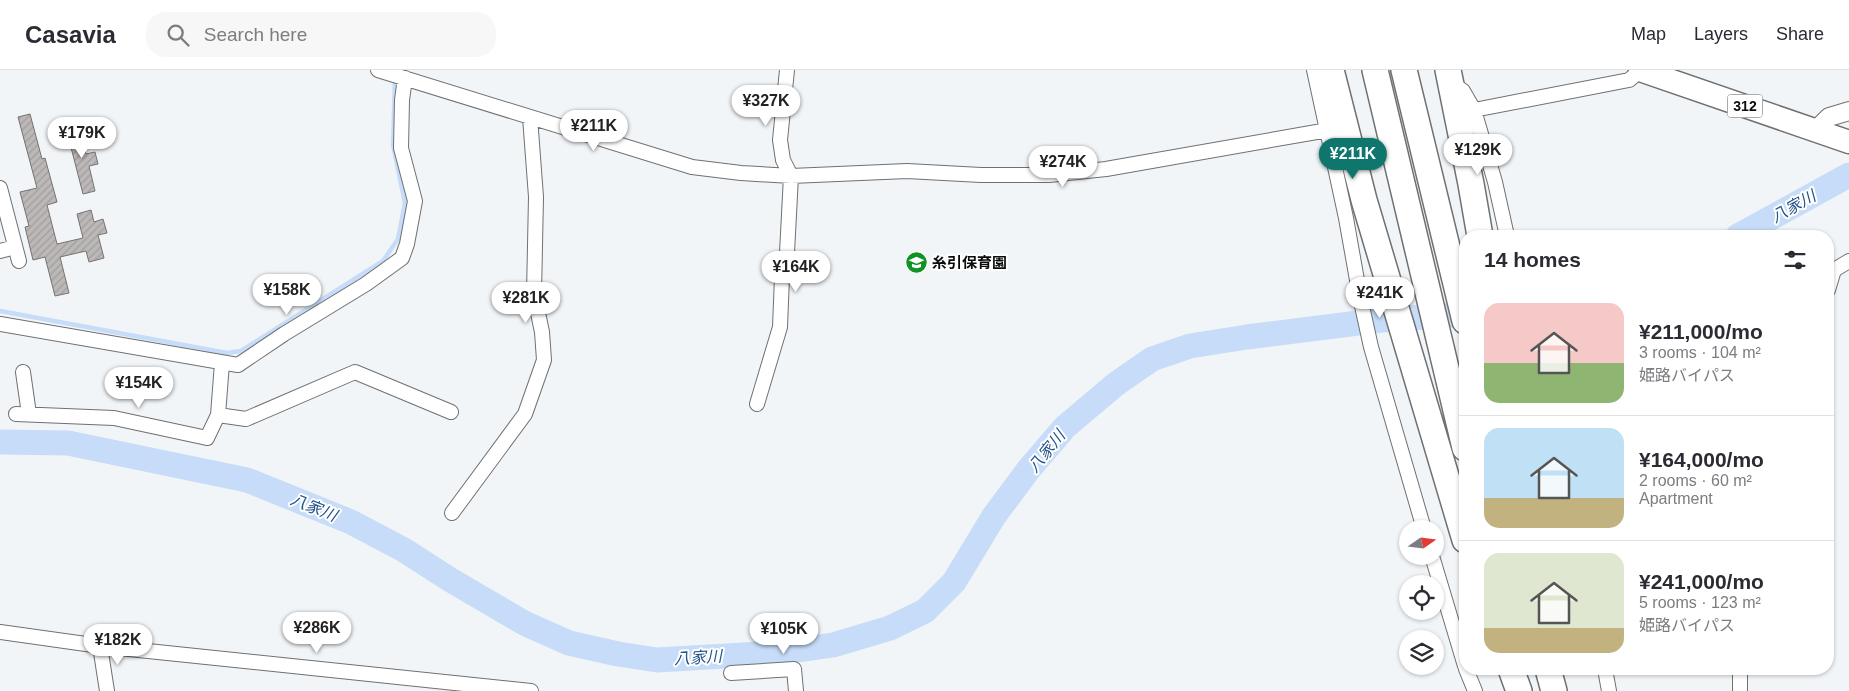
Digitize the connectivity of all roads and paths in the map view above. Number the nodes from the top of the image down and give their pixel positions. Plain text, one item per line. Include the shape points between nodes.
1 (787, 70) edge
2 (1314, 70) edge
3 (1331, 70) edge
4 (1375, 70) edge
5 (1404, 70) edge
6 (1640, 70) edge
7 (383, 71) edge
8 (1449, 76) edge
9 (405, 78) junction
10 (1474, 110) junction
11 (1849, 111) edge
12 (530, 117) junction
13 (1328, 130) junction
14 (1816, 130) junction
15 (1849, 142) edge
16 (791, 176) junction
17 (0, 188) edge
18 (1479, 230) edge
19 (1506, 230) edge
20 (15, 247) junction
21 (0, 251) edge
22 (19, 261) dead end
23 (1849, 262) edge
24 (1834, 270) edge
25 (1459, 294) edge
26 (0, 324) edge
27 (222, 363) junction
28 (23, 372) dead end
29 (757, 404) dead end
30 (451, 412) dead end
31 (218, 415) junction
32 (1459, 423) edge
33 (452, 513) dead end
34 (1421, 520) edge
35 (1459, 520) edge
36 (1435, 565) edge
37 (0, 632) edge
38 (1459, 644) edge
39 (100, 646) junction
40 (731, 673) dead end
41 (1469, 675) edge
42 (1512, 675) edge
43 (1519, 675) edge
44 (1550, 675) edge
45 (1606, 675) edge
46 (1740, 675) edge
47 (107, 691) edge
48 (530, 691) edge
49 (796, 691) edge
50 (1475, 691) edge
51 (1519, 691) edge
52 (1523, 691) edge
53 (1554, 691) edge
54 (1609, 691) edge
55 (1740, 691) edge

1 - 16 street via 780,140 783,160
2 - 13 street
3 - 35 highway via 1389,289
4 - 32 highway
5 - 25 highway
6 - 10 street via 1629,80
6 - 14 highway, 312
7 - 9 street
8 - 10 street
8 - 18 highway
9 - 12 street
9 - 27 street via 401,148 415,201 402,258 238,366
10 - 19 street
11 - 14 street via 1829,117
12 - 16 street via 692,168
12 - 33 street via 536,198 534,294 544,360 525,414
13 - 16 street via 1049,175 981,176 907,171
13 - 34 street via 1360,297
14 - 15 highway, 312
16 - 29 street via 780,327
17 - 20 street
20 - 21 street
20 - 22 street
23 - 24 street
26 - 27 street
27 - 31 street
28 - 31 street via 23,414 114,418 208,438
30 - 31 street via 355,372 246,419
36 - 38 street
37 - 39 street
39 - 47 street
39 - 48 street
40 - 49 street via 794,669
41 - 50 street
42 - 51 highway
43 - 52 highway
44 - 53 highway
45 - 54 street
46 - 55 street

